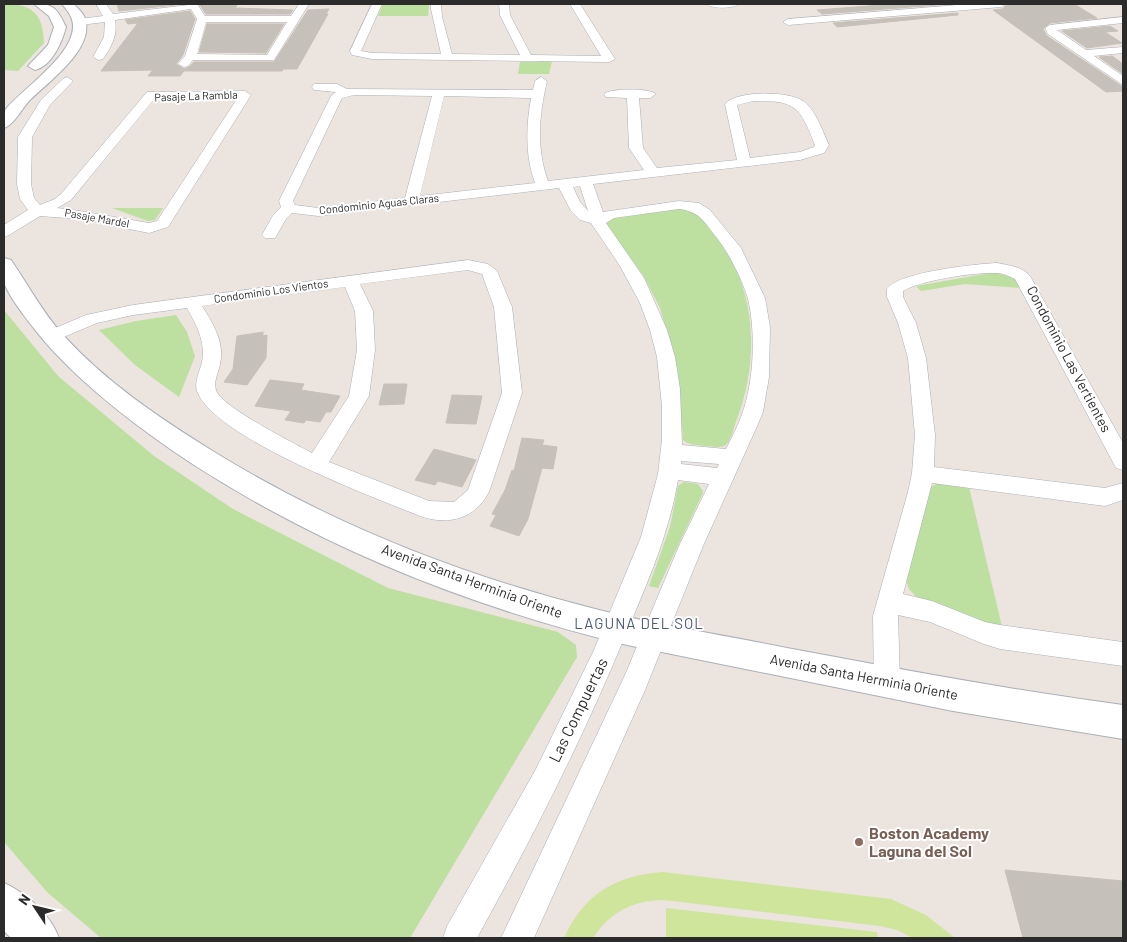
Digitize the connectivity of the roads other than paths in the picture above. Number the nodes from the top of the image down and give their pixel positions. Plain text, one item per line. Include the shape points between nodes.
1 (40, 4) edge
2 (68, 4) edge
3 (102, 4) edge
4 (304, 4) edge
5 (377, 4) edge
6 (436, 4) edge
7 (504, 4) edge
8 (575, 4) edge
9 (711, 4) edge
10 (734, 4) edge
11 (996, 4) edge
12 (194, 5) edge
13 (806, 9) dead end
14 (110, 18) junction
15 (294, 18) junction
16 (202, 19) junction
17 (815, 20) junction
18 (1123, 20) edge
19 (80, 22) junction
20 (788, 22) dead end
21 (1123, 50) edge
22 (1084, 54) junction
23 (99, 57) dead end
24 (448, 57) junction
25 (528, 58) junction
26 (26, 74) dead end
27 (66, 81) dead end
28 (1123, 81) edge
29 (318, 87) dead end
30 (433, 92) junction
31 (343, 93) junction
32 (610, 94) dead end
33 (634, 94) junction
34 (650, 94) dead end
35 (4, 123) edge
36 (744, 162) junction
37 (653, 173) junction
38 (585, 181) junction
39 (564, 184) junction
40 (543, 186) junction
41 (411, 201) junction
42 (289, 208) junction
43 (37, 211) junction
44 (599, 220) junction
45 (156, 227) joint
46 (4, 232) edge
47 (270, 234) dead end
48 (4, 264) edge
49 (350, 280) junction
50 (192, 302) junction
51 (52, 336) junction
52 (731, 457) junction
53 (670, 461) junction
54 (1123, 462) edge
55 (316, 465) junction
56 (923, 473) junction
57 (723, 477) junction
58 (1123, 492) edge
59 (889, 602) junction
60 (616, 628) junction
61 (656, 635) junction
62 (1123, 654) edge
63 (888, 683) junction
64 (1123, 722) edge
65 (4, 902) edge
66 (39, 938) edge
67 (459, 938) edge
68 (517, 938) edge

1 - 26 street via 56,18 59,33 48,53
2 - 19 street
3 - 14 street
4 - 15 street
5 - 24 street via 356,53
6 - 24 street via 436,22
7 - 25 street via 505,15
8 - 25 street via 609,59
9 - 10 street
11 - 17 street
12 - 14 street
12 - 16 street
13 - 17 street
14 - 19 street
14 - 23 street via 110,35
15 - 16 street
15 - 16 street via 270,58 187,61
17 - 20 street
18 - 22 street via 1050,28
19 - 35 street via 78,38 70,53 25,96
21 - 22 street
22 - 28 street
24 - 25 street
27 - 43 street via 45,103 25,137 24,184 27,200
29 - 31 street via 337,88
30 - 31 street
30 - 40 street via 539,88 532,147
30 - 41 street
31 - 42 street via 337,96 286,201
32 - 33 street
33 - 34 street
33 - 37 street via 636,148
36 - 36 street, Condominio Aguas Claras via 809,154 822,148 800,104 777,98 743,98 731,104
36 - 37 street, Condominio Aguas Claras
37 - 38 street, Condominio Aguas Claras
38 - 39 street, Condominio Aguas Claras
38 - 44 street
39 - 40 street, Condominio Aguas Claras
39 - 44 street via 577,210 590,220
40 - 41 street, Condominio Aguas Claras
41 - 42 street, Condominio Aguas Claras via 318,212
42 - 47 street
43 - 45 street, Pasaje Mardel via 80,214
43 - 45 street, Pasaje La Rambla via 66,197 151,96 245,95 165,222
43 - 46 street
44 - 52 street via 610,214 688,205 706,213 733,248 756,298 762,359 753,412
44 - 53 street, Las Compuertas via 599,226 641,288 666,357 672,435
48 - 51 street, Avenida Santa Herminia Oriente via 22,296
49 - 50 street, Condominio Los Vientos
49 - 55 street via 364,312 366,350 359,396
49 - 55 street, Condominio Los Vientos via 468,265 489,271 503,307 512,393 478,492 471,502 456,511 428,510
50 - 51 street, Condominio Los Vientos via 92,319
50 - 55 street, Condominio Los Vientos via 206,327 212,356 206,392 250,429
51 - 60 street, Avenida Santa Herminia Oriente via 97,380 156,427 282,504 423,566 529,603
52 - 53 street
52 - 57 street
53 - 57 street
53 - 60 street, Las Compuertas via 657,524
54 - 56 street, Condominio Las Vertientes via 1026,279 1009,270 988,268 907,282 895,289 915,346 920,378 925,435
56 - 58 street via 941,478 1098,496
56 - 59 street, Condominio Las Vertientes
57 - 61 street via 691,546
59 - 62 street via 932,612 1000,637
59 - 63 street, Condominio Las Vertientes via 884,625
60 - 61 street, Avenida Santa Herminia Oriente
60 - 67 street, Las Compuertas via 520,829
61 - 63 street, Avenida Santa Herminia Oriente
61 - 68 street
63 - 64 street, Avenida Santa Herminia Oriente via 1052,713
65 - 66 street

